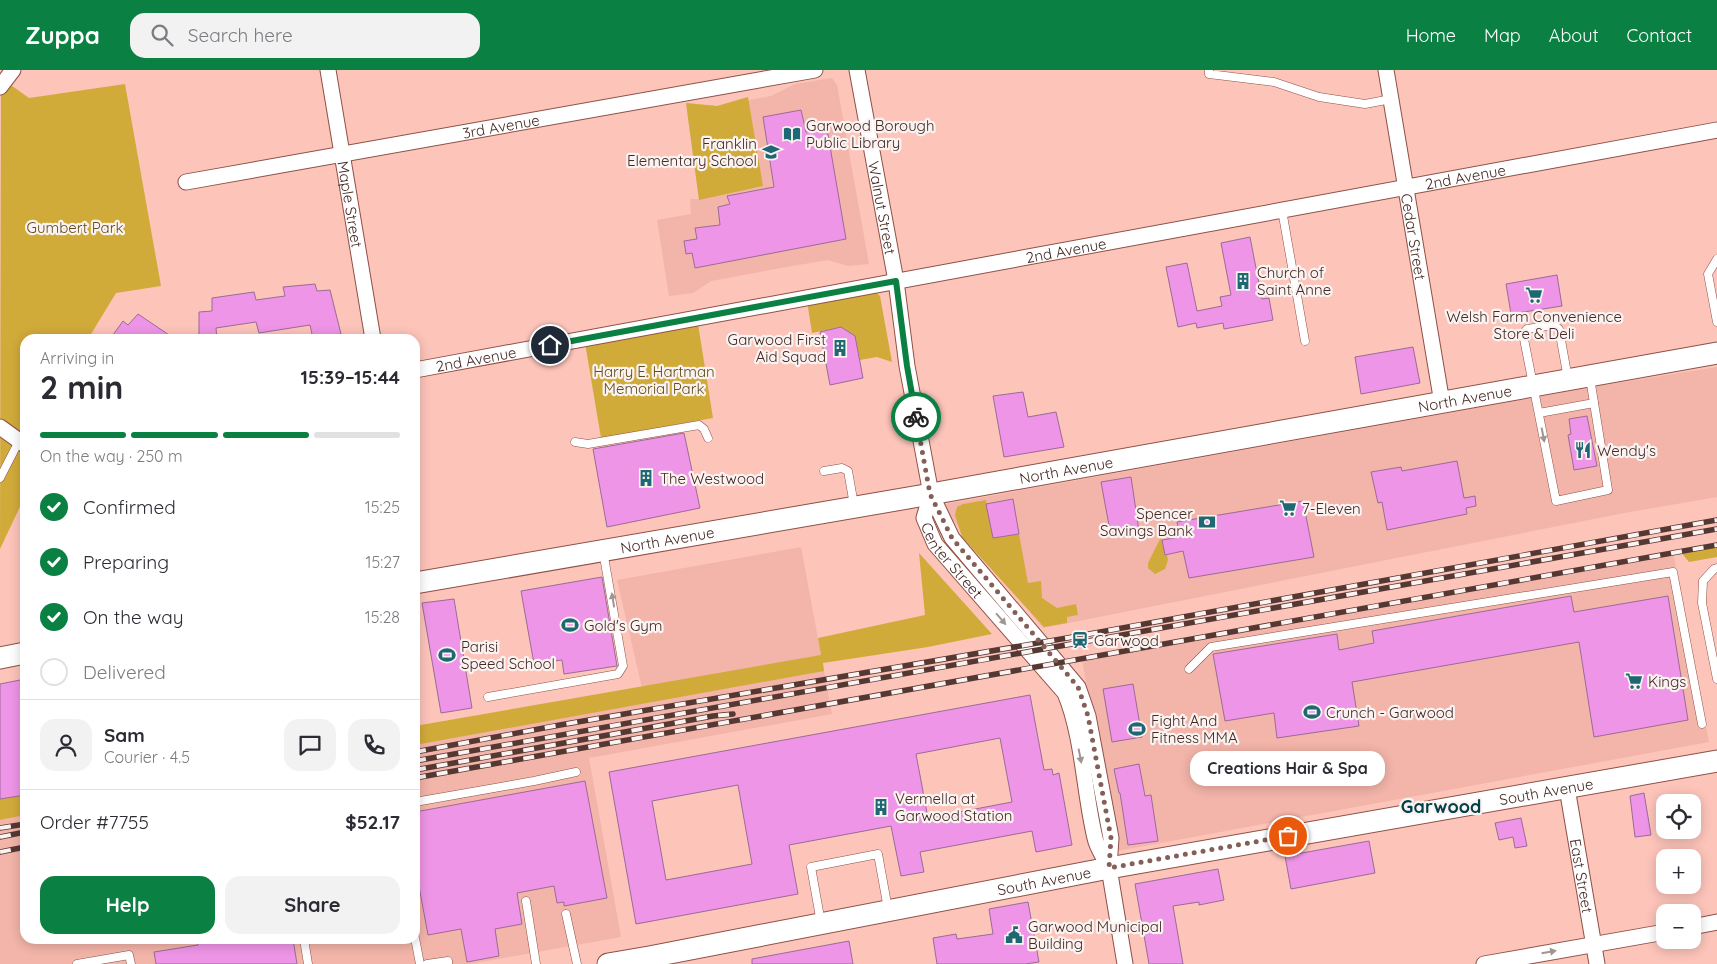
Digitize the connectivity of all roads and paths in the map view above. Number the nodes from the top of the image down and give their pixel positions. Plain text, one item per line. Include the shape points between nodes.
1 (13, 70) edge
2 (328, 70) edge
3 (815, 70) edge
4 (857, 70) edge
5 (1209, 70) edge
6 (1386, 70) edge
7 (0, 87) edge
8 (1391, 99) junction
9 (1717, 130) edge
10 (342, 154) junction
11 (186, 182) dead end
12 (1406, 187) junction
13 (1282, 210) junction
14 (1717, 259) edge
15 (896, 281) junction
16 (1717, 322) edge
17 (372, 334) edge
18 (1305, 341) dead end
19 (1717, 354) edge
20 (420, 369) edge
21 (1567, 371) junction
22 (1590, 376) junction
23 (1532, 377) junction
24 (1442, 403) junction
25 (1594, 403) junction
26 (1539, 413) junction
27 (0, 427) edge
28 (708, 438) dead end
29 (20, 442) edge
30 (575, 442) dead end
31 (20, 446) edge
32 (824, 471) dead end
33 (0, 478) edge
34 (930, 494) junction
35 (854, 506) junction
36 (602, 550) junction
37 (1717, 568) edge
38 (420, 582) edge
39 (20, 654) edge
40 (0, 658) edge
41 (1189, 670) dead end
42 (1717, 679) edge
43 (488, 697) dead end
44 (1702, 724) dead end
45 (1717, 761) edge
46 (576, 772) dead end
47 (1567, 788) junction
48 (420, 801) edge
49 (1109, 868) junction
50 (526, 901) dead end
51 (888, 911) junction
52 (566, 914) dead end
53 (1717, 922) edge
54 (821, 923) junction
55 (1701, 925) edge
56 (1656, 934) edge
57 (305, 944) edge
58 (416, 944) edge
59 (1593, 944) junction
60 (650, 961) edge
61 (77, 964) edge
62 (131, 964) edge
63 (308, 964) edge
64 (420, 964) edge
65 (427, 964) edge
66 (448, 964) edge
67 (536, 964) edge
68 (577, 964) edge
69 (608, 964) edge
70 (1125, 964) edge
71 (1484, 964) edge
72 (1597, 964) edge

1 - 7 street
2 - 10 street, Maple Street
3 - 10 street, 3rd Avenue
4 - 15 street, Walnut Street
5 - 8 lane via 1210,74 1274,82 1319,98 1366,104
6 - 8 street, Cedar Street
8 - 12 street, Cedar Street
9 - 12 street, 2nd Avenue
10 - 11 street, 3rd Avenue
10 - 17 street, Maple Street
12 - 13 street, 2nd Avenue
12 - 24 street, Cedar Street
13 - 15 street, 2nd Avenue
13 - 18 lane
14 - 16 lane via 1708,274
15 - 20 street, 2nd Avenue
15 - 34 street, Walnut Street via 907,366
19 - 22 main road, North Avenue
21 - 22 main road, North Avenue
21 - 23 main road, North Avenue
21 - 23 lane via 1559,328 1554,325 1527,329 1523,334
22 - 25 lane
23 - 24 main road, North Avenue
23 - 26 lane
24 - 34 main road, North Avenue
25 - 26 lane
26 -> 25 lane via 1556,501 1608,490
27 - 29 street
28 - 30 lane via 699,425 588,444
31 - 33 lane
32 - 35 lane via 848,470
34 - 35 main road, North Avenue
34 - 49 street, Center Street via 924,518 935,544 1069,702 1095,840
35 - 36 main road, North Avenue
36 - 38 main road, North Avenue
43 -> 36 lane via 618,674 624,666
37 - 42 lane via 1703,581 1702,603
39 - 40 main road
41 - 44 lane via 1212,647 1673,572
45 - 47 main road, South Avenue
46 - 48 lane
47 - 49 main road, South Avenue
47 - 59 street, East Street
49 - 51 main road, South Avenue
49 - 70 street, Center Street
50 - 67 lane
51 - 54 main road, South Avenue
51 - 54 lane via 878,854 811,867
52 - 68 lane
53 - 55 street
54 - 60 main road, South Avenue
56 - 59 street
57 - 63 lane
58 - 64 lane
71 -> 59 street
59 - 72 street, East Street
60 - 69 main road, South Avenue
61 - 62 lane via 128,955
65 - 66 lane via 448,961

